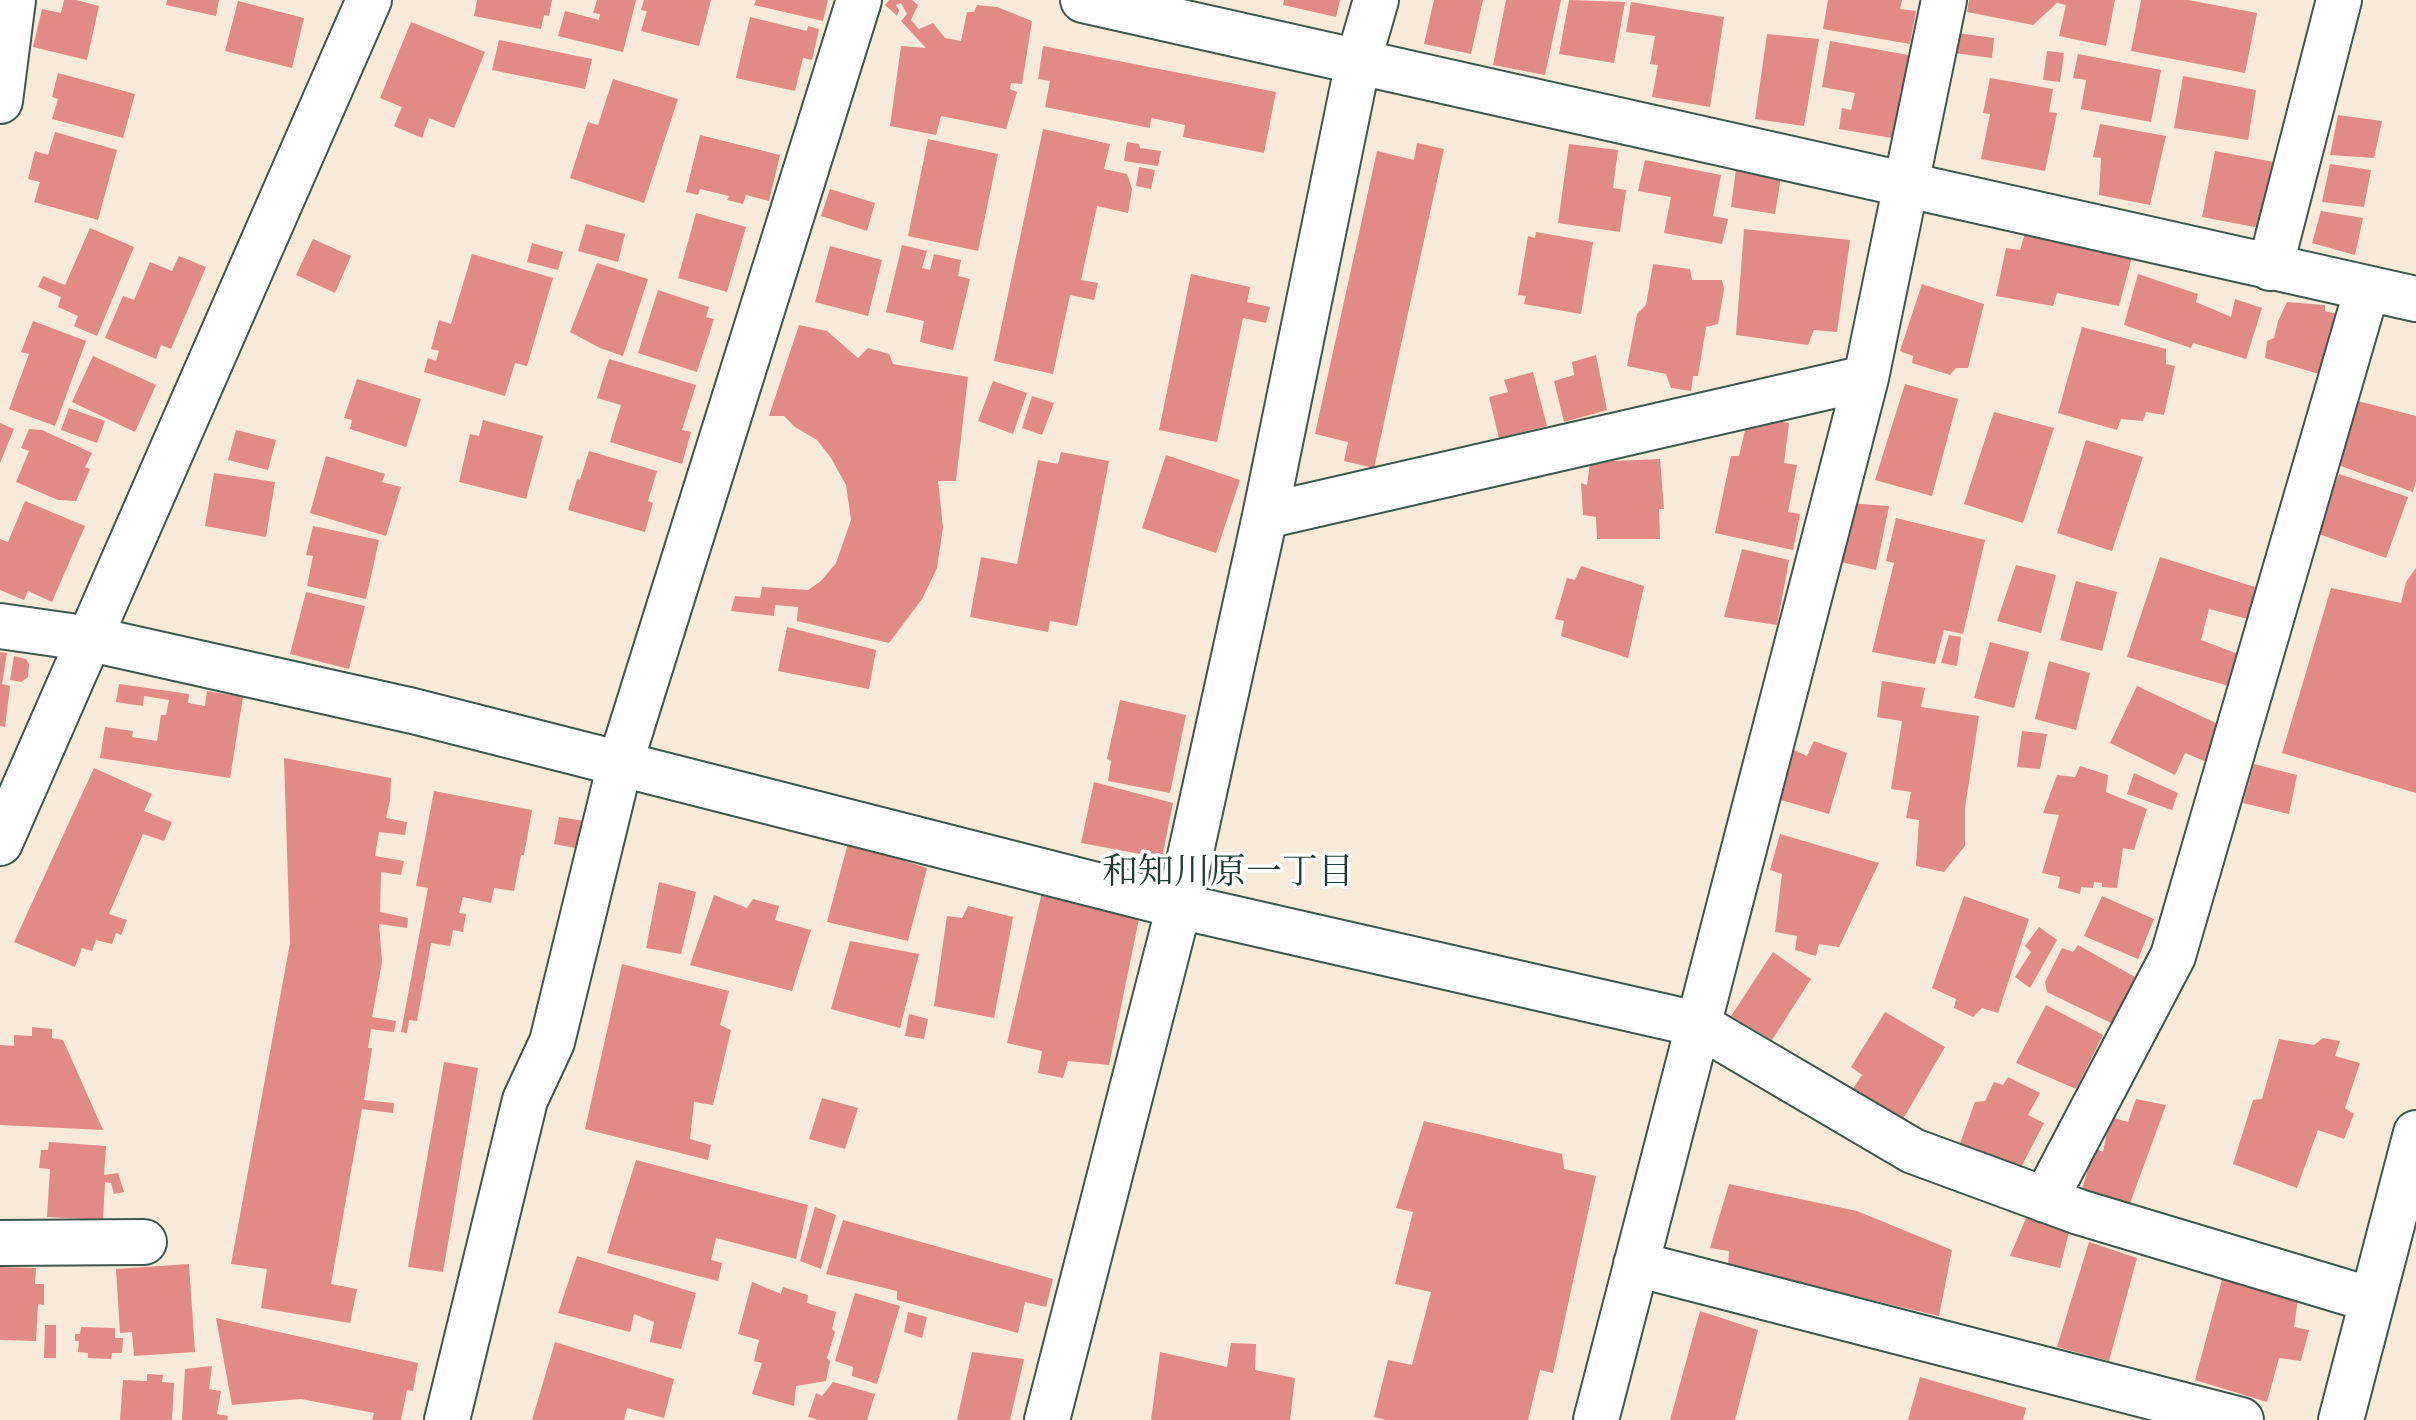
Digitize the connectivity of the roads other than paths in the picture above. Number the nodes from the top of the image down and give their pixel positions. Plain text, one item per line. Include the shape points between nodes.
1 (13, 0) edge
2 (369, 0) edge
3 (859, 0) edge
4 (1083, 0) edge
5 (1376, 0) edge
6 (1944, 0) edge
7 (2339, 0) edge
8 (1358, 62) junction
9 (0, 101) edge
10 (1907, 185) junction
11 (2270, 268) junction
12 (2367, 289) junction
13 (2416, 299) edge
14 (1866, 378) junction
15 (1265, 516) junction
16 (0, 626) edge
17 (91, 639) junction
18 (620, 764) junction
19 (0, 843) edge
20 (1179, 906) junction
21 (1697, 1024) junction
22 (2416, 1133) edge
23 (2045, 1200) junction
24 (144, 1242) dead end
25 (0, 1243) edge
26 (1636, 1264) junction
27 (2372, 1300) junction
28 (447, 1420) edge
29 (1047, 1420) edge
30 (1596, 1420) edge
31 (2241, 1420) edge
32 (2341, 1420) edge

1 - 9 street
2 - 17 street
3 - 18 street
4 - 8 street
5 - 8 street
6 - 10 street
7 - 11 street
8 - 10 street
8 - 15 street
10 - 11 street
10 - 14 street
11 - 12 street
12 - 13 street
12 - 23 street via 2173,956
14 - 15 street
14 - 21 street
15 - 20 street
16 - 17 street
17 - 18 street
17 - 19 street
18 - 20 street
18 - 28 street via 552,1042 525,1100
20 - 21 street
20 - 29 street
21 - 23 street via 1913,1151
21 - 26 street
22 - 27 street
23 - 27 street
24 - 25 street
26 - 30 street
26 - 31 street
27 - 32 street

